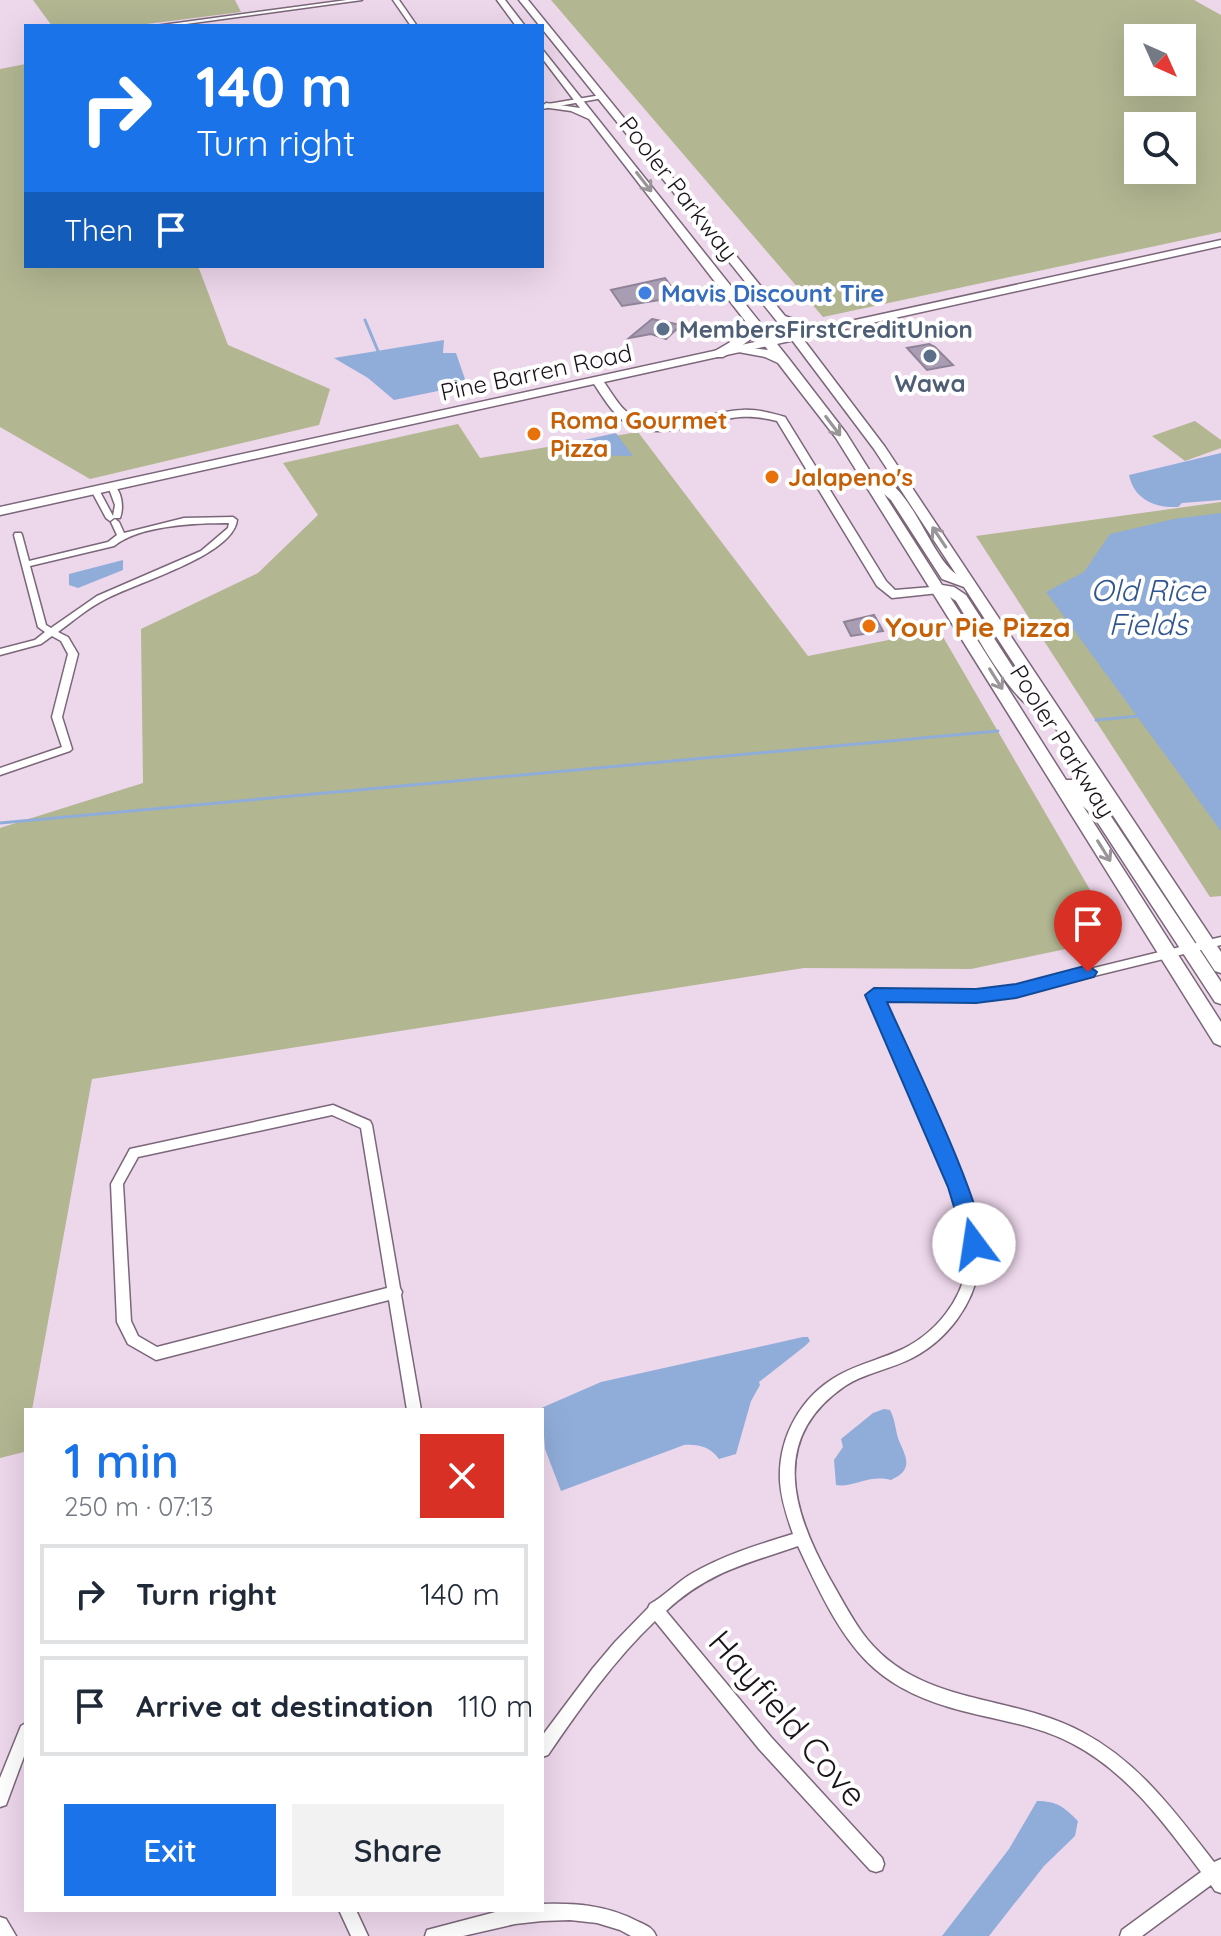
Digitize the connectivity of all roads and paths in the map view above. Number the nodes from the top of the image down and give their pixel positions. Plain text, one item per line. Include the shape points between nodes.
1 (359, 0) edge
2 (396, 0) edge
3 (501, 0) edge
4 (523, 0) edge
5 (173, 24) edge
6 (413, 24) edge
7 (519, 24) edge
8 (539, 24) edge
9 (544, 31) edge
10 (544, 51) edge
11 (544, 53) edge
12 (566, 82) junction
13 (590, 98) junction
14 (544, 104) edge
15 (544, 104) edge
16 (544, 104) edge
17 (594, 118) junction
18 (654, 162) junction
19 (1221, 243) edge
20 (780, 318) junction
21 (752, 320) junction
22 (834, 328) junction
23 (796, 337) junction
24 (771, 343) junction
25 (738, 350) junction
26 (719, 354) junction
27 (813, 359) junction
28 (786, 364) junction
29 (598, 381) junction
30 (861, 467) junction
31 (112, 486) junction
32 (95, 490) junction
33 (0, 511) edge
34 (114, 518) junction
35 (18, 535) dead end
36 (121, 536) junction
37 (26, 564) junction
38 (970, 584) junction
39 (939, 589) junction
40 (52, 632) junction
41 (0, 652) edge
42 (1062, 725) junction
43 (1045, 757) junction
44 (0, 772) edge
45 (1205, 944) edge
46 (1167, 953) junction
47 (1221, 966) edge
48 (1221, 997) edge
49 (1221, 1038) edge
50 (396, 1292) junction
51 (414, 1408) edge
52 (799, 1539) junction
53 (655, 1609) junction
54 (24, 1736) edge
55 (544, 1746) edge
56 (0, 1799) edge
57 (876, 1864) dead end
58 (1218, 1875) edge
59 (544, 1911) edge
60 (348, 1912) edge
61 (508, 1912) edge
62 (0, 1925) edge
63 (8, 1936) edge
64 (360, 1936) edge
65 (433, 1936) edge
66 (648, 1936) edge
67 (1128, 1936) edge

1 - 5 street
2 - 6 street
3 - 7 main road
4 - 8 main road, Pooler Parkway
9 - 13 main road, Pooler Parkway
10 - 13 main road via 562,62
11 - 12 main road, Pooler Parkway
12 - 13 main road, Pooler Parkway
12 - 15 main road via 560,96
13 - 14 street
13 - 17 main road, Pooler Parkway
13 - 18 main road, Pooler Parkway
13 - 18 main road via 618,134
16 - 17 main road via 573,108
17 -> 21 main road, Pooler Parkway
18 - 20 main road, Pooler Parkway
19 - 22 main road, Pine Barren Road
20 - 22 main road
20 - 23 main road, Pooler Parkway
21 - 24 main road, Pooler Parkway
21 - 26 main road via 750,336
22 - 23 main road, Pine Barren Road
22 - 27 main road via 817,339
23 - 24 main road, Pine Barren Road
23 - 27 main road, Pooler Parkway
24 - 25 main road, Pine Barren Road
24 - 28 main road, Pooler Parkway
25 - 26 main road, Pine Barren Road
25 - 28 main road via 768,354
26 - 29 main road, Pine Barren Road
38 -> 27 main road, Pooler Parkway
28 -> 30 main road, Pooler Parkway
29 - 31 main road, Pine Barren Road
29 - 39 main road via 637,424 654,427 746,411 781,419 881,583 892,594
30 - 38 main road via 896,497 947,576
30 - 39 main road, Pooler Parkway
31 - 32 main road, Pine Barren Road
31 - 34 street via 119,505
32 - 33 main road, Pine Barren Road
32 - 34 street
34 - 36 street
35 - 37 street
36 - 37 street via 106,546
36 - 40 street via 184,521 233,520 232,529 204,553 103,596
37 - 40 street via 42,627
38 - 42 main road, Pooler Parkway
39 - 42 main road via 961,598 1018,687
39 -> 43 main road, Pooler Parkway
40 - 41 street via 34,644
40 - 44 street via 65,639 73,657 57,717 67,749
42 - 45 main road, Pooler Parkway
43 - 45 main road via 1100,813
43 -> 46 main road, Pooler Parkway
45 - 46 street
45 - 47 main road, Pooler Parkway
45 - 48 main road
46 - 49 main road, Pooler Parkway
46 - 52 street via 995,994 874,995 958,1187 972,1226 974,1261 962,1300 938,1333 904,1356 836,1384 801,1422 791,1441 786,1483
50 - 50 street via 366,1125 333,1110 134,1153 117,1184 124,1322 133,1340 156,1354
50 - 51 street
52 - 53 street via 717,1567
52 - 58 street via 851,1630 883,1667 920,1691 1027,1718 1093,1747 1142,1783
53 - 55 street
53 - 57 street, Hayfield Cove via 765,1743
54 - 56 street
58 - 67 street
59 - 66 street via 630,1924
60 - 64 street
61 - 65 street
62 - 63 street

